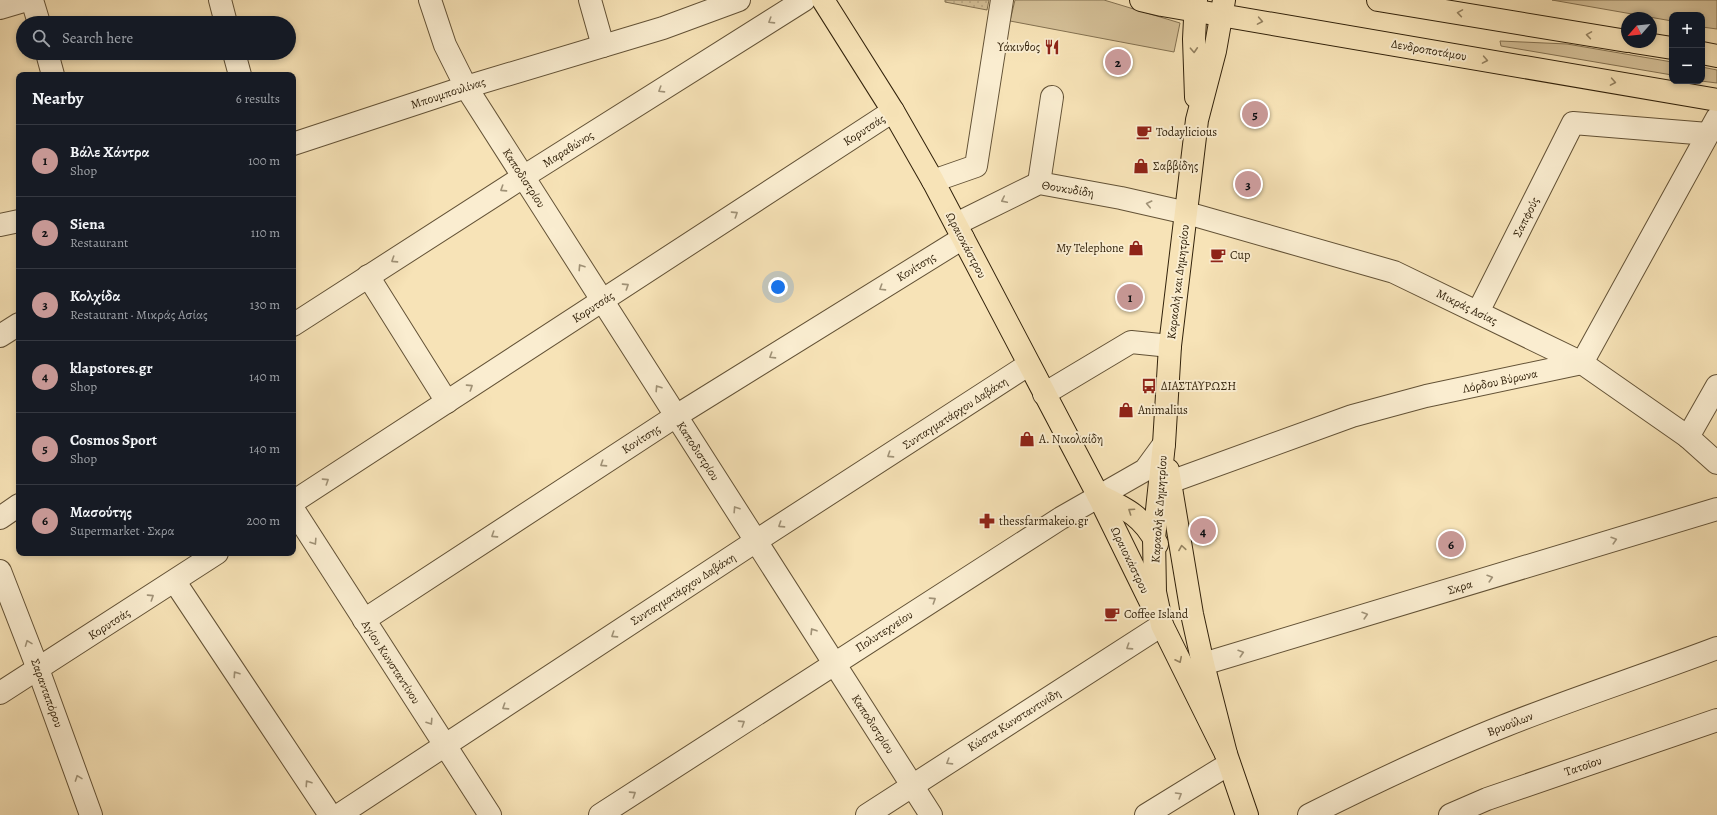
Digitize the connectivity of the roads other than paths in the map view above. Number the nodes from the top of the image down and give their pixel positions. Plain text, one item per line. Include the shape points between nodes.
1 (27, 0) edge
2 (32, 0) edge
3 (220, 0) edge
4 (430, 0) edge
5 (590, 0) edge
6 (708, 0) edge
7 (739, 0) edge
8 (804, 0) edge
9 (823, 0) edge
10 (1002, 0) edge
11 (1141, 0) edge
12 (1378, 0) edge
13 (1196, 5) edge
14 (1223, 7) edge
15 (0, 8) edge
16 (36, 16) edge
17 (224, 16) edge
18 (1621, 40) edge
19 (603, 46) junction
20 (1657, 46) edge
21 (1669, 48) edge
22 (1705, 54) edge
23 (1717, 56) edge
24 (49, 60) edge
25 (236, 60) edge
26 (52, 72) edge
27 (239, 72) edge
28 (466, 87) junction
29 (1052, 97) dead end
30 (1717, 100) edge
31 (893, 111) junction
32 (1197, 120) junction
33 (1713, 126) edge
34 (296, 143) edge
35 (523, 176) junction
36 (933, 181) junction
37 (1039, 182) junction
38 (1187, 213) junction
39 (16, 222) edge
40 (0, 225) edge
41 (959, 231) junction
42 (368, 276) junction
43 (603, 301) junction
44 (1478, 312) junction
45 (296, 323) edge
46 (16, 326) edge
47 (0, 336) edge
48 (1170, 346) junction
49 (1582, 363) junction
50 (1028, 365) junction
51 (1717, 386) edge
52 (1044, 394) junction
53 (447, 402) junction
54 (676, 416) junction
55 (1688, 437) junction
56 (1164, 444) junction
57 (1717, 463) edge
58 (1170, 482) junction
59 (1098, 495) junction
60 (296, 500) edge
61 (16, 507) edge
62 (1717, 509) edge
63 (296, 515) edge
64 (0, 518) edge
65 (1154, 538) junction
66 (756, 541) junction
67 (213, 556) edge
68 (0, 571) edge
69 (175, 582) junction
70 (1192, 614) junction
71 (364, 620) junction
72 (1162, 625) junction
73 (1717, 648) edge
74 (834, 664) junction
75 (1203, 664) junction
76 (38, 669) junction
77 (0, 693) edge
78 (1717, 720) edge
79 (445, 746) junction
80 (1228, 759) junction
81 (912, 785) junction
82 (91, 815) edge
83 (330, 815) edge
84 (339, 815) edge
85 (490, 815) edge
86 (600, 815) edge
87 (866, 815) edge
88 (931, 815) edge
89 (1146, 815) edge
90 (1247, 815) edge
91 (1309, 815) edge
92 (1450, 815) edge

1 - 15 street
2 - 16 street
3 - 17 street
4 - 28 street, Καποδιστρίου via 445,45
5 - 19 street
6 - 19 street, Μπουμπουλίνας
7 - 19 street, Μπουμπουλίνας via 663,28
8 -> 35 street, Μαραθώνος
9 - 31 main road, Ωραιοκάστρου
10 - 36 street via 976,166
11 - 13 main road, Δενδροποτάμου
18 -> 12 main road
13 - 14 main road, Δενδροποτάμου
13 -> 32 main road, Καραολή και Δημητρίου via 1194,39
14 -> 30 main road, Δενδροποτάμου
14 - 32 main road, Καραολή και Δημητρίου via 1215,51
19 - 28 street, Μπουμπουλίνας
20 - 21 main road
22 - 23 main road
24 - 26 street
25 - 27 street
28 - 34 street, Μπουμπουλίνας
28 - 35 street, Καποδιστρίου
29 - 37 street
31 - 36 main road, Ωραιοκάστρου
43 -> 31 street, Κορυτσάς
32 - 38 main road, Καραολή και Δημητρίου
33 - 44 street, Σαπφούς via 1573,123
33 - 49 street
35 -> 42 street, Μαραθώνος
43 -> 35 street, Καποδιστρίου
36 - 41 main road, Ωραιοκάστρου
38 -> 37 street, Θουκυδίδη
37 -> 41 street, Θουκυδίδη
38 - 44 street, Μικράς Ασίας via 1394,272
38 - 48 main road, Καραολή και Δημητρίου
39 - 40 street
41 - 50 main road, Ωραιοκάστρου
41 -> 54 street, Κονίτσης
42 - 45 street, Μαραθώνος
42 - 53 street
53 -> 43 street, Κορυτσάς
54 -> 43 street, Καποδιστρίου
44 - 49 street, Μικράς Ασίας
46 - 47 street
48 - 52 street via 1131,342
48 - 56 main road, Καραολή και Δημητρίου
49 - 55 street, Μικράς Ασίας
49 - 58 street, Λόρδου Βύρωνα via 1426,396 1352,416
50 - 52 main road, Ωραιοκάστρου
50 -> 66 street, Συνταγματάρχου Δαβάκη
51 - 55 street
52 - 59 main road, Ωραιοκάστρου
60 -> 53 street, Κορυτσάς
66 -> 54 street, Καποδιστρίου
54 -> 71 street, Κονίτσης
55 - 57 street, Μικράς Ασίας
56 - 58 main road, Καραολή & Δημητρίου
56 - 59 street, Πολυτεχνείου via 1144,470
56 - 65 main road, Καραολή & Δημητρίου
70 -> 58 main road, Καραολή & Δημητρίου
65 -> 59 main road, Ωραιοκάστρου via 1137,516
59 - 72 main road, Ωραιοκάστρου
74 -> 59 street, Πολυτεχνείου
61 - 64 street
75 -> 62 street, Σκρα
63 -> 71 street, Αγίου Κωνσταντίνου
65 - 70 main road, Ωραιοκάστρου
65 - 72 main road, Καραολή & Δημητρίου via 1155,592
74 -> 66 street, Καποδιστρίου
66 -> 79 street, Συνταγματάρχου Δαβάκη
67 - 69 street, Κορυτσάς
76 -> 68 street, Σαρανταπόρου
76 -> 69 street, Κορυτσάς
83 -> 69 street
70 - 75 main road, Καραολή & Δημητρίου
71 -> 79 street, Αγίου Κωνσταντίνου
72 -> 80 main road, Καραολή & Δημητρίου
72 -> 81 street, Κώστα Κωνσταντινίδη
73 - 91 street, Βρυούλων via 1461,743
74 - 81 street, Καποδιστρίου
86 -> 74 street, Πολυτεχνείου
75 - 80 main road, Καραολή & Δημητρίου
76 - 77 street, Κορυτσάς
82 -> 76 street, Σαρανταπόρου
78 - 92 street, Τατοϊου via 1487,799
79 - 84 street, Συνταγματάρχου Δαβάκη
79 - 85 street, Αγίου Κωνσταντίνου
89 -> 80 street
80 - 90 main road
81 - 87 street, Κώστα Κωνσταντινίδη
81 - 88 street, Καποδιστρίου

